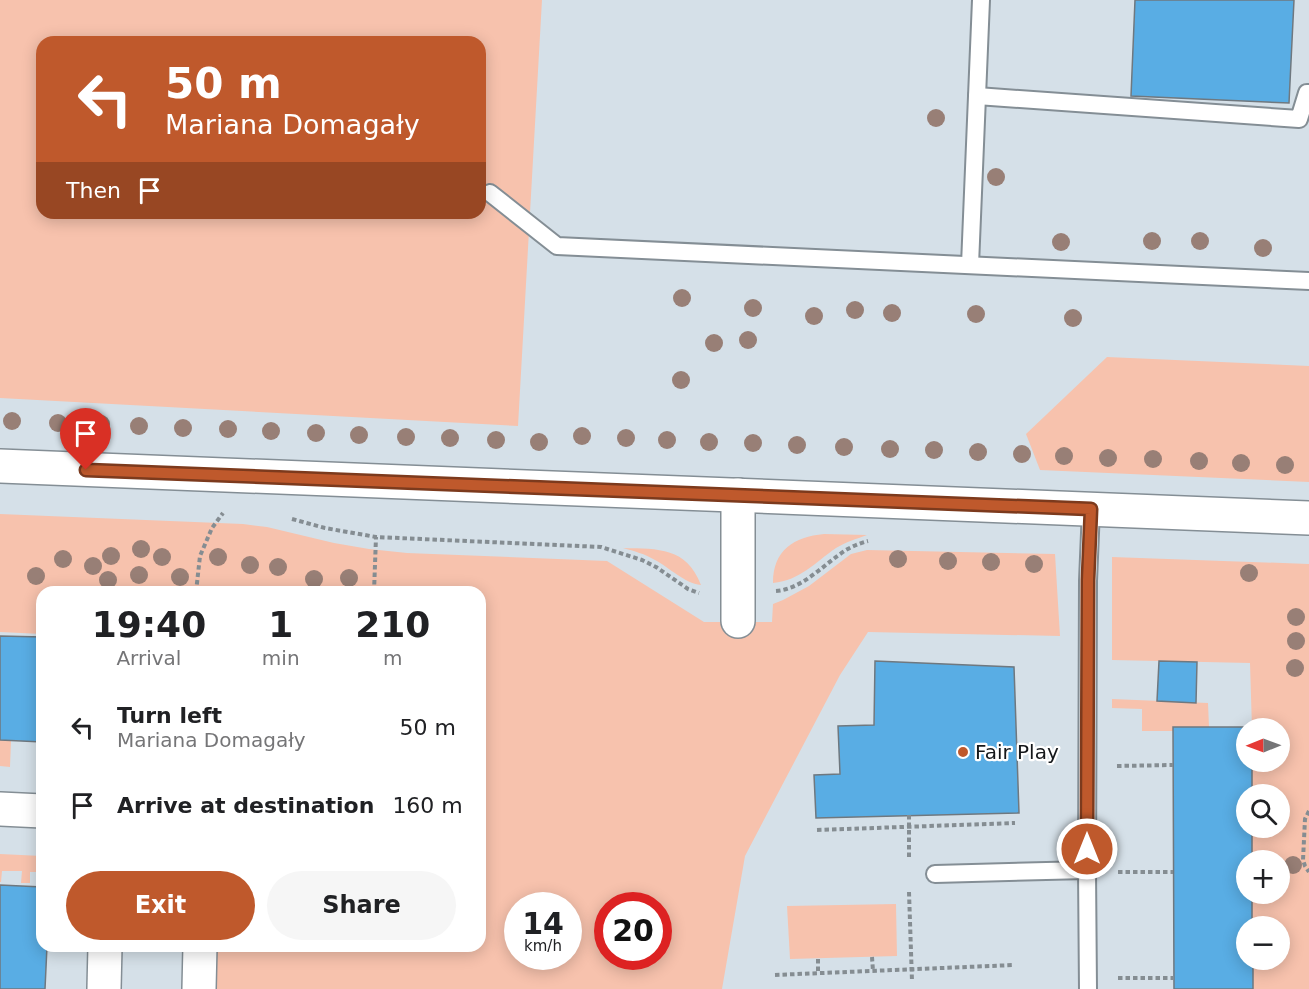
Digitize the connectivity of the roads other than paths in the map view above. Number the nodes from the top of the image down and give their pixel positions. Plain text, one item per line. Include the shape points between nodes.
1 (981, 0) edge
2 (1309, 93) edge
3 (977, 96) junction
4 (490, 193) dead end
5 (970, 265) junction
6 (1309, 281) edge
7 (0, 466) edge
8 (738, 495) junction
9 (1091, 509) junction
10 (1309, 518) edge
11 (738, 621) dead end
12 (0, 809) edge
13 (36, 811) edge
14 (1087, 870) junction
15 (935, 874) dead end
16 (105, 952) edge
17 (200, 952) edge
18 (104, 989) edge
19 (199, 989) edge
20 (1088, 989) edge

1 - 3 lane
2 - 3 lane via 1299,119
3 - 5 lane
4 - 5 lane via 556,246
5 - 6 lane
7 - 8 street
8 - 9 street
8 - 11 street
9 - 10 street
9 - 14 lane
12 - 13 street
14 - 15 lane
14 - 20 lane
16 - 18 street
17 - 19 street

